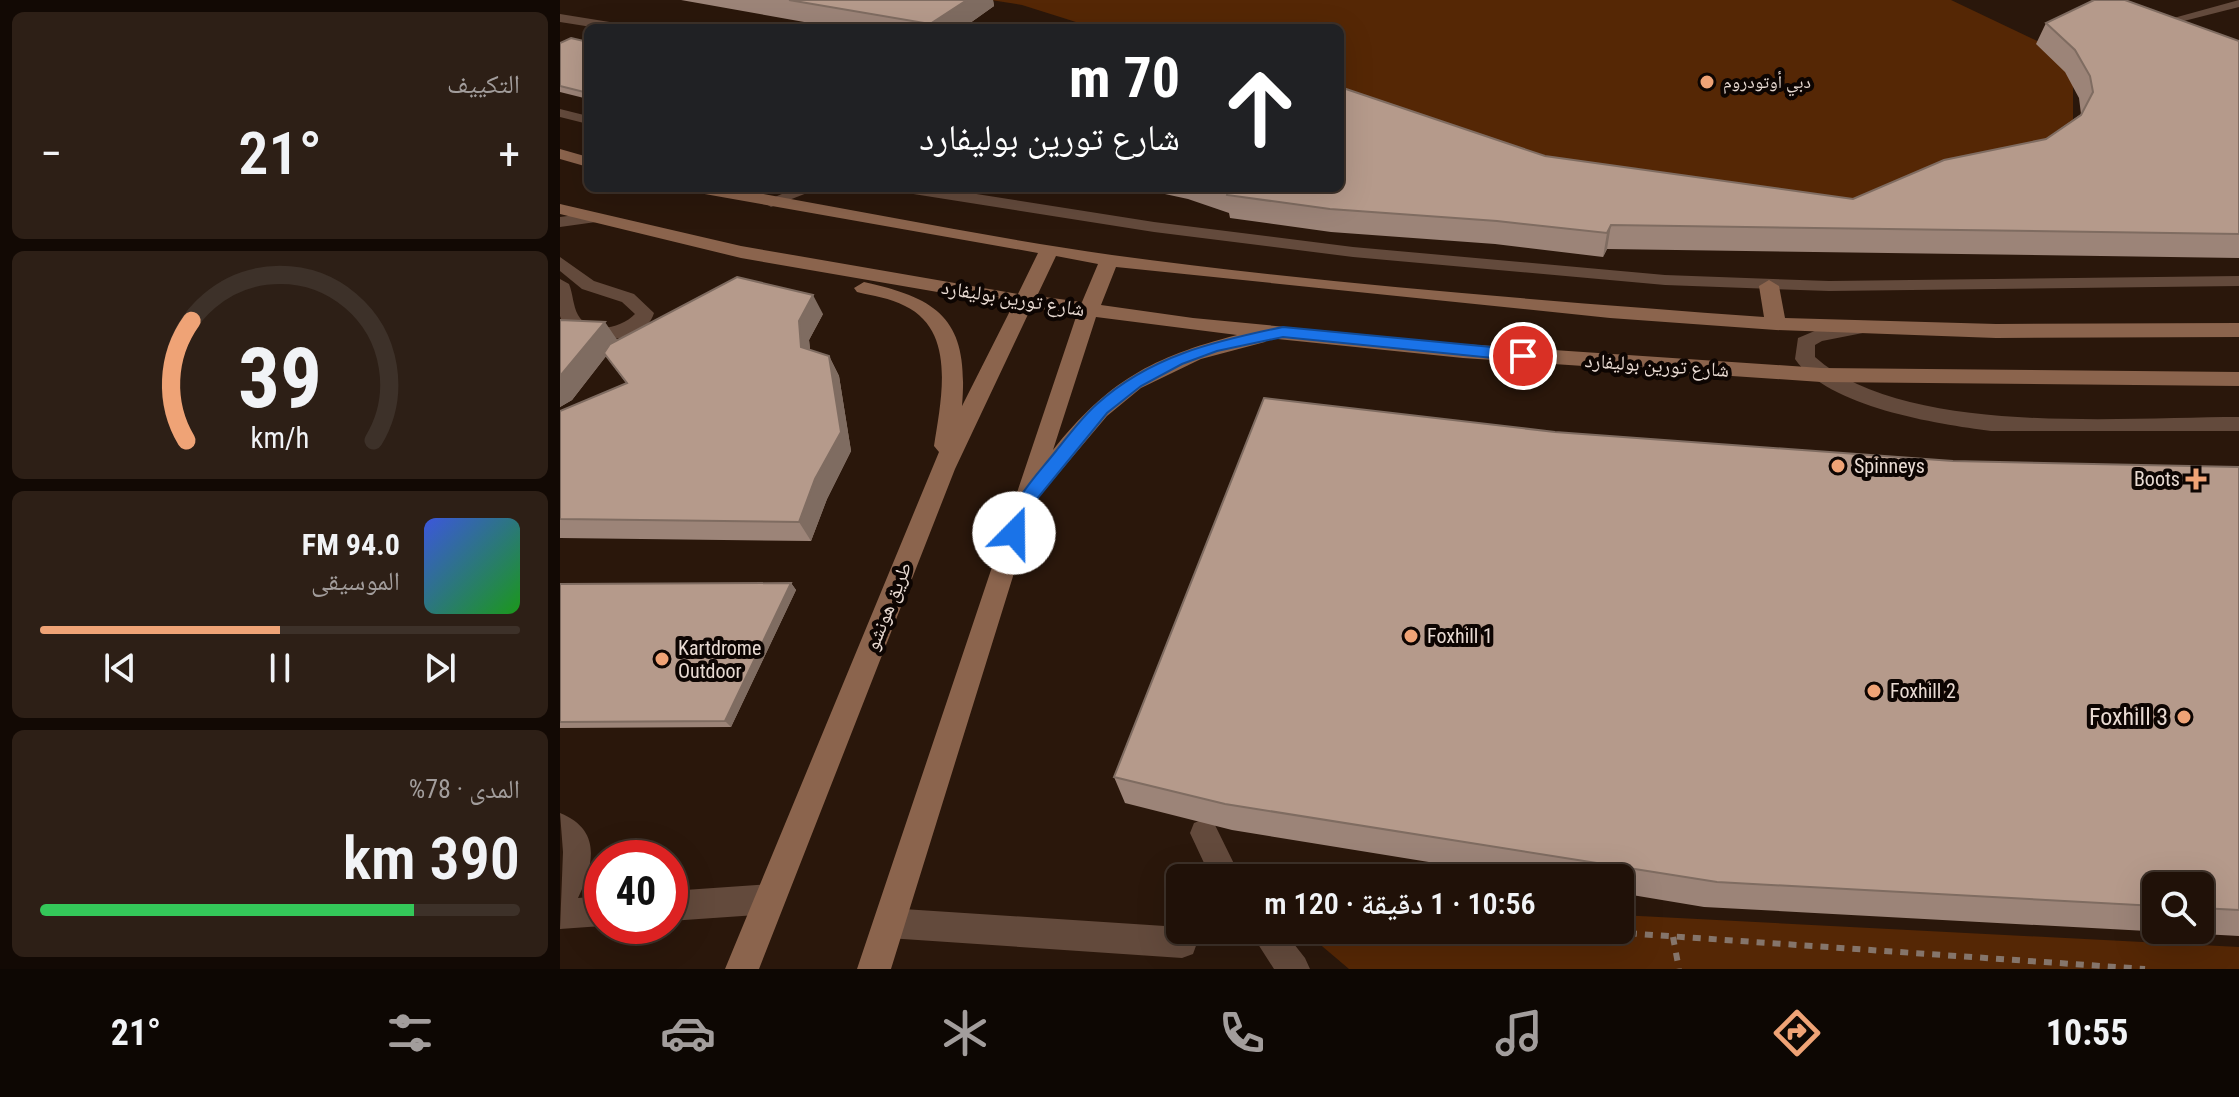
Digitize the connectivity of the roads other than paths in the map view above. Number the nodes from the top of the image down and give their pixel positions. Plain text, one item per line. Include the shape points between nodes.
1 (2239, 3) edge
2 (560, 18) edge
3 (597, 24) edge
4 (2201, 28) edge
5 (560, 113) edge
6 (584, 119) edge
7 (560, 154) edge
8 (584, 161) edge
9 (740, 192) edge
10 (932, 192) edge
11 (761, 194) edge
12 (560, 209) edge
13 (590, 218) junction
14 (560, 222) edge
15 (1049, 251) junction
16 (1553, 251) edge
17 (1109, 260) junction
18 (560, 262) edge
19 (832, 268) junction
20 (1552, 271) junction
21 (2239, 281) edge
22 (560, 284) edge
23 (1769, 286) junction
24 (1025, 301) junction
25 (1088, 310) junction
26 (1776, 324) junction
27 (1871, 326) junction
28 (2239, 330) edge
29 (1283, 332) junction
30 (1821, 375) junction
31 (2239, 379) edge
32 (2239, 424) edge
33 (943, 469) junction
34 (1023, 503) junction
35 (560, 827) edge
36 (1204, 833) edge
37 (1219, 864) edge
38 (770, 899) junction
39 (560, 902) edge
40 (688, 905) edge
41 (584, 912) edge
42 (560, 914) edge
43 (888, 923) junction
44 (1166, 942) edge
45 (1275, 944) edge
46 (742, 969) edge
47 (874, 969) edge
48 (1294, 969) edge

1 - 4 lane via 2169,17
2 - 3 lane
5 - 6 lane
7 - 8 main road
9 - 11 main road
10 - 20 lane via 1181,231
11 - 15 main road
12 - 13 main road, شارع تورين بوليفارد
13 - 14 lane
13 - 19 main road, شارع تورين بوليفارد
15 - 17 main road
15 - 24 main road, طريق هونشو
16 - 20 lane
17 - 25 main road
17 - 26 main road
18 - 22 lane via 588,285 635,302 644,318 621,332 583,328 572,320
19 - 24 main road, شارع تورين بوليفارد
19 - 33 main road via 850,283 916,303 948,338 955,362
20 - 23 lane
21 - 23 lane
23 - 26 main road
24 - 25 main road, شارع تورين بوليفارد
24 - 33 main road, طريق هونشو
25 - 29 main road, شارع تورين بوليفارد
25 - 34 main road
26 - 27 main road
27 - 28 main road
27 - 30 lane via 1805,342 1805,359
29 - 30 main road, شارع تورين بوليفارد via 1463,351
29 - 34 main road via 1213,347 1136,382 1101,409
30 - 31 main road, شارع تورين بوليفارد
30 - 32 lane via 1882,399 1963,421
33 - 38 main road, طريق هونشو
34 - 43 main road
35 - 39 lane via 574,839 579,853
36 - 37 lane
38 - 40 lane
38 - 46 main road, طريق هونشو
41 - 42 lane
43 - 44 lane
43 - 47 main road
45 - 48 lane

